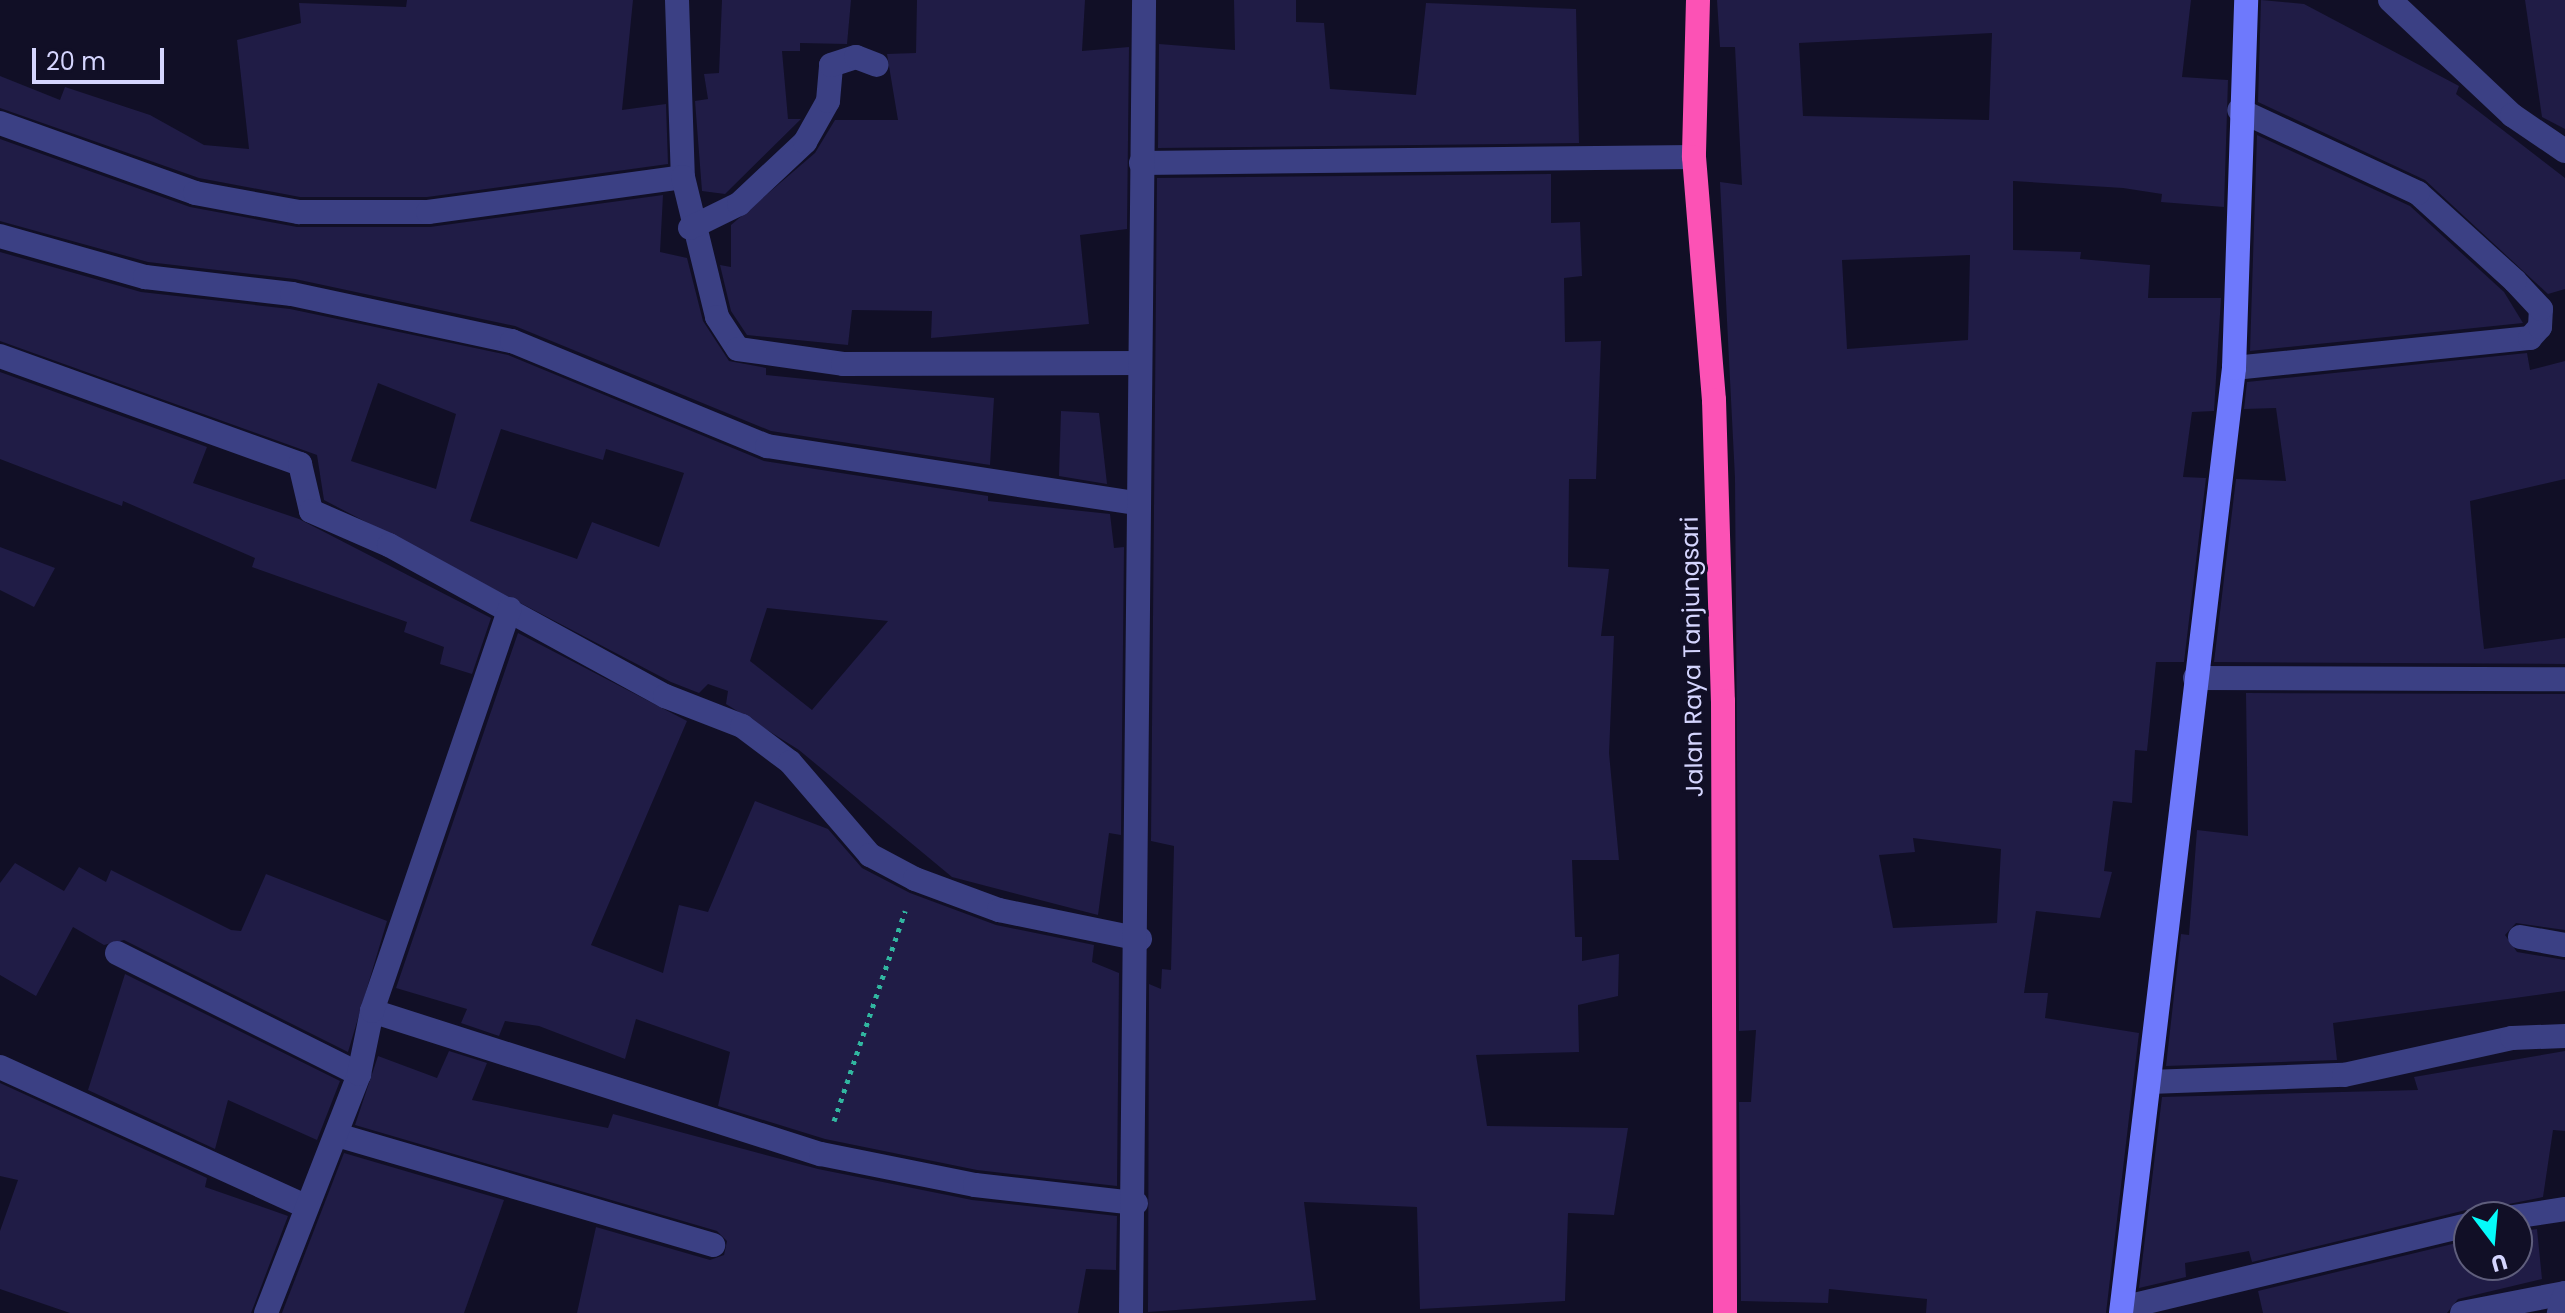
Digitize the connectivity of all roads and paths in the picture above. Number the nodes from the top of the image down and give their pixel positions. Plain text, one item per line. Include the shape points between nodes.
1 (677, 0) edge
2 (1144, 0) edge
3 (1698, 0) edge
4 (2246, 0) edge
5 (2390, 0) edge
6 (877, 65) dead end
7 (2239, 110) junction
8 (0, 123) edge
9 (2565, 151) edge
10 (1694, 157) junction
11 (1141, 163) junction
12 (683, 177) junction
13 (690, 228) junction
14 (0, 236) edge
15 (0, 356) edge
16 (1139, 363) junction
17 (2234, 368) junction
18 (1134, 503) junction
19 (510, 609) junction
20 (2195, 678) junction
21 (2565, 679) edge
22 (915, 879) junction
23 (2520, 937) dead end
24 (1140, 939) junction
25 (2565, 945) edge
26 (117, 953) dead end
27 (372, 1011) junction
28 (2565, 1036) edge
29 (0, 1067) edge
30 (359, 1074) junction
31 (2149, 1082) junction
32 (337, 1135) junction
33 (821, 1154) junction
34 (1136, 1203) junction
35 (307, 1207) junction
36 (2565, 1209) edge
37 (2533, 1214) edge
38 (2453, 1229) edge
39 (713, 1245) dead end
40 (2565, 1292) edge
41 (2121, 1311) edge
42 (266, 1313) edge
43 (1131, 1313) edge
44 (1725, 1313) edge
45 (2462, 1313) edge
46 (2559, 1313) edge

1 - 12 street
2 - 11 street
3 - 10 highway, Jalan Raya Tanjungsari
4 - 7 street
5 - 9 street via 2512,115
6 - 13 street via 856,57 831,65 828,101 805,142 739,204
7 - 17 street
7 - 17 street via 2418,193 2541,309 2540,327 2530,338
8 - 12 street via 195,193 299,212 428,212
10 - 11 street
10 - 44 highway, Jalan Raya Tanjungsari via 1714,400 1723,701
11 - 16 street
12 - 13 street
13 - 16 street via 717,317 738,349 843,364
14 - 18 street via 145,277 292,294 512,341 767,446
15 - 19 street via 293,460 302,467 303,503 311,511
16 - 18 street
17 - 20 street
18 - 24 street
19 - 22 street via 665,696 742,726 790,762 870,855
19 - 27 street
20 - 21 street
20 - 31 street
22 - 24 street via 999,910 1121,941
22 - 33 path via 864,1048
23 - 25 street
24 - 34 street
26 - 30 street
27 - 30 street
27 - 33 street
28 - 31 street via 2512,1038 2344,1075
29 - 35 street
30 - 32 street
31 - 41 street
32 - 35 street
32 - 39 street
33 - 34 street via 975,1185
34 - 43 street
35 - 42 street
36 - 37 street
38 - 41 street
40 - 45 street
40 - 46 street

